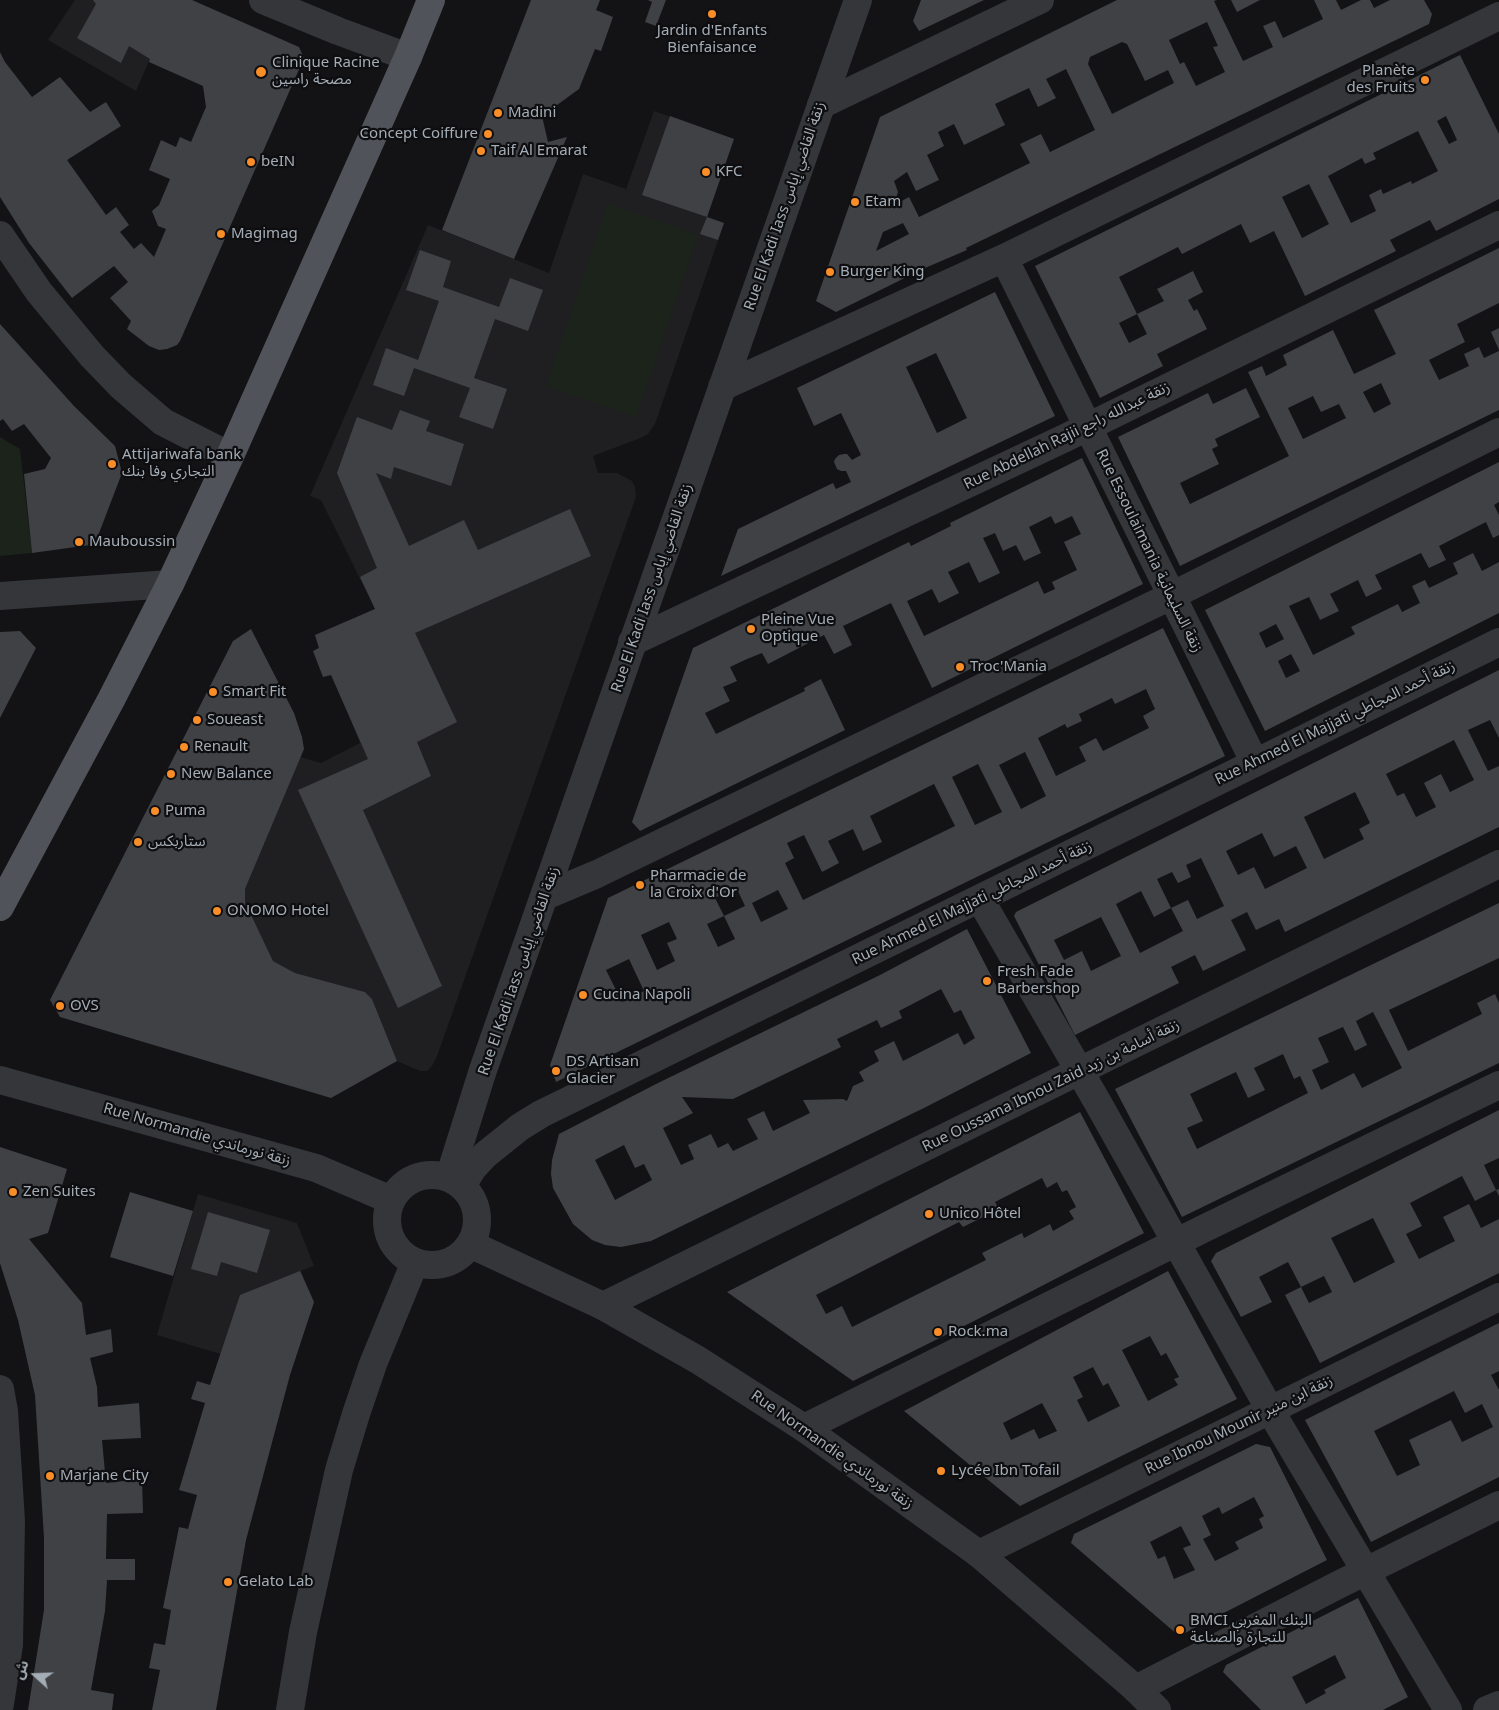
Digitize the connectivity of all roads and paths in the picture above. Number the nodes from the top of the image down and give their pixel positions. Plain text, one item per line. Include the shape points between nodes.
1 (263, 0) edge
2 (431, 0) edge
3 (858, 0) edge
4 (1040, 0) edge
5 (1499, 16) edge
6 (408, 57) junction
7 (821, 105) junction
8 (1499, 225) edge
9 (0, 235) edge
10 (1004, 258) junction
11 (722, 387) junction
12 (1088, 427) junction
13 (1499, 432) edge
14 (230, 456) junction
15 (170, 584) junction
16 (0, 596) edge
17 (1171, 596) junction
18 (632, 642) junction
19 (1499, 642) edge
20 (1255, 764) junction
21 (1499, 864) edge
22 (545, 896) junction
23 (980, 899) junction
24 (0, 907) edge
25 (1078, 1072) junction
26 (0, 1080) edge
27 (1499, 1085) edge
28 (456, 1182) junction
29 (391, 1200) junction
30 (1176, 1243) junction
31 (470, 1244) junction
32 (415, 1262) junction
33 (1499, 1297) edge
34 (602, 1306) junction
35 (0, 1389) edge
36 (1270, 1410) junction
37 (804, 1428) junction
38 (1499, 1505) edge
39 (979, 1554) junction
40 (1365, 1572) junction
41 (1136, 1689) junction
42 (0, 1704) edge
43 (1499, 1705) edge
44 (290, 1710) edge
45 (1157, 1710) edge
46 (1448, 1710) edge
47 (1487, 1710) edge

1 - 6 street
2 - 6 main road
3 - 7 street, Rue El Kadi Iass زنقة القاضي إياس
4 - 7 street
5 - 10 street
6 - 14 main road
7 - 11 street, Rue El Kadi Iass زنقة القاضي إياس
8 - 12 street, Rue Abdellah Rajii زنقة عبدالله راجع
9 - 14 street via 39,292 121,386 162,422
10 - 11 street
10 - 12 street, Rue Essoulaimania زنقة السليمانية
11 - 18 street, Rue El Kadi Iass زنقة القاضي إياس
12 - 17 street, Rue Essoulaimania زنقة السليمانية
12 - 18 street, Rue Abdellah Rajii زنقة عبدالله راجع
13 - 17 street
14 - 15 main road
15 - 16 street
15 - 24 main road
17 - 20 street, Rue Essoulaimania زنقة السليمانية
17 - 22 street via 597,874
18 - 22 street, Rue El Kadi Iass زنقة القاضي إياس
19 - 20 street, Rue Ahmed El Majjati زنقة أحمد المجاطي
20 - 23 street, Rue Ahmed El Majjati زنقة أحمد المجاطي
21 - 25 street, Rue Oussama Ibnou Zaid زنقة أسامة بن زيد
22 - 28 street, Rue El Kadi Iass زنقة القاضي إياس via 484,1070
23 - 25 street
23 - 28 street, Rue Ahmed El Majjati زنقة أحمد المجاطي via 541,1114 485,1155
25 - 30 street
25 - 34 street, Rue Oussama Ibnou Zaid زنقة أسامة بن زيد
26 - 29 street, Rue Normandie زنقة نورماندي via 316,1168
27 - 30 street
28 - 29 street via 434,1175 418,1176 404,1184
28 - 31 street via 472,1199 477,1216
29 - 32 street via 387,1219 389,1234 401,1254
30 - 36 street
30 - 37 street
31 - 32 street via 460,1256 445,1263
31 - 34 street, Rue Normandie زنقة نورماندي
32 - 44 street via 373,1364 340,1470 303,1632
33 - 36 street, Rue Ibnou Mounir زنقة ابن منير
34 - 37 street, Rue Normandie زنقة نورماندي via 698,1360
35 - 42 street via 11,1521 9,1645
36 - 39 street, Rue Ibnou Mounir زنقة ابن منير
36 - 40 street
37 - 39 street, Rue Normandie زنقة نورماندي
38 - 40 street
39 - 41 street, Rue Normandie زنقة نورماندي
40 - 41 street
40 - 46 street
41 - 45 street, Rue Normandie زنقة نورماندي
43 - 47 street

